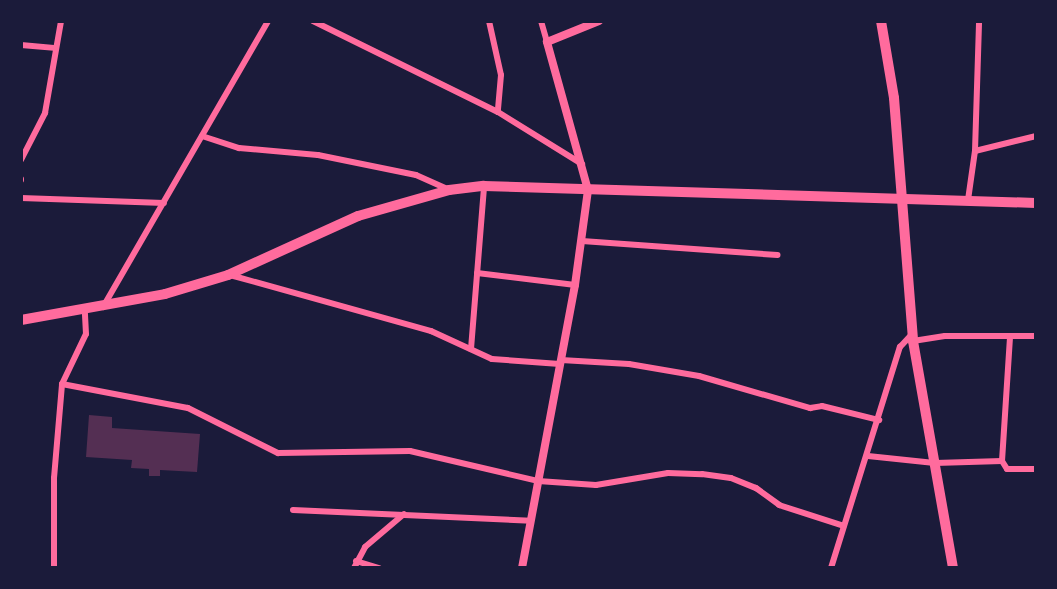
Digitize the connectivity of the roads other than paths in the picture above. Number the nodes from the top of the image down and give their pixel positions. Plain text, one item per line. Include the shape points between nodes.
1 (53, 21) edge
2 (61, 21) edge
3 (268, 21) edge
4 (313, 21) edge
5 (489, 21) edge
6 (541, 21) edge
7 (599, 21) edge
8 (881, 21) edge
9 (979, 21) edge
10 (547, 43) junction
11 (21, 46) edge
12 (54, 48) junction
13 (498, 112) junction
14 (202, 136) junction
15 (1036, 136) edge
16 (975, 151) junction
17 (21, 160) edge
18 (582, 164) junction
19 (484, 186) junction
20 (449, 190) junction
21 (587, 190) junction
22 (902, 197) junction
23 (21, 198) edge
24 (968, 200) junction
25 (164, 203) junction
26 (1036, 203) edge
27 (582, 241) junction
28 (778, 255) dead end
29 (477, 273) junction
30 (229, 275) junction
31 (575, 285) junction
32 (103, 308) junction
33 (85, 312) junction
34 (21, 320) edge
35 (1036, 336) edge
36 (912, 337) junction
37 (1010, 337) junction
38 (471, 349) junction
39 (561, 362) junction
40 (62, 384) junction
41 (879, 420) junction
42 (867, 456) junction
43 (1002, 461) junction
44 (935, 463) junction
45 (1036, 469) edge
46 (538, 481) junction
47 (293, 510) dead end
48 (404, 514) junction
49 (531, 521) junction
50 (844, 526) junction
51 (355, 565) edge
52 (54, 568) edge
53 (379, 568) edge
54 (522, 568) edge
55 (831, 568) edge
56 (953, 568) edge

1 - 2 street
2 - 12 street
3 - 14 street
4 - 13 street
5 - 13 street via 501,75
6 - 10 street
7 - 10 street
8 - 22 main road via 894,98
9 - 16 street
10 - 18 street
11 - 12 street
12 - 17 street via 45,113
13 - 18 street
14 - 20 street via 239,148 318,155 416,175
14 - 25 street
15 - 16 street
16 - 24 street
18 - 21 street
19 - 20 main road
19 - 21 main road
19 - 29 street
20 - 30 main road via 358,216
21 - 22 main road
21 - 27 street
22 - 24 main road
22 - 36 main road
23 - 25 street
24 - 26 main road
25 - 32 street
27 - 28 street
27 - 31 street
29 - 31 street
29 - 38 street
30 - 32 main road
30 - 38 street via 431,331
31 - 39 street
32 - 33 main road
33 - 34 main road
33 - 40 street via 86,334
35 - 37 street
36 - 37 street
36 - 41 street via 900,347
36 - 44 main road
37 - 43 street
38 - 39 street via 492,359
39 - 41 street via 629,364 699,376 810,408 822,406
39 - 46 street
40 - 46 street via 188,408 278,453 410,451
40 - 52 street via 54,478
41 - 42 street
42 - 44 street
42 - 50 street
43 - 44 street
43 - 45 street via 1007,468
44 - 56 main road
46 - 49 street
46 - 50 street via 596,485 668,473 731,478 756,488 779,505
47 - 48 street
48 - 49 street
48 - 51 street via 365,547
49 - 54 street
50 - 55 street
51 - 53 street

